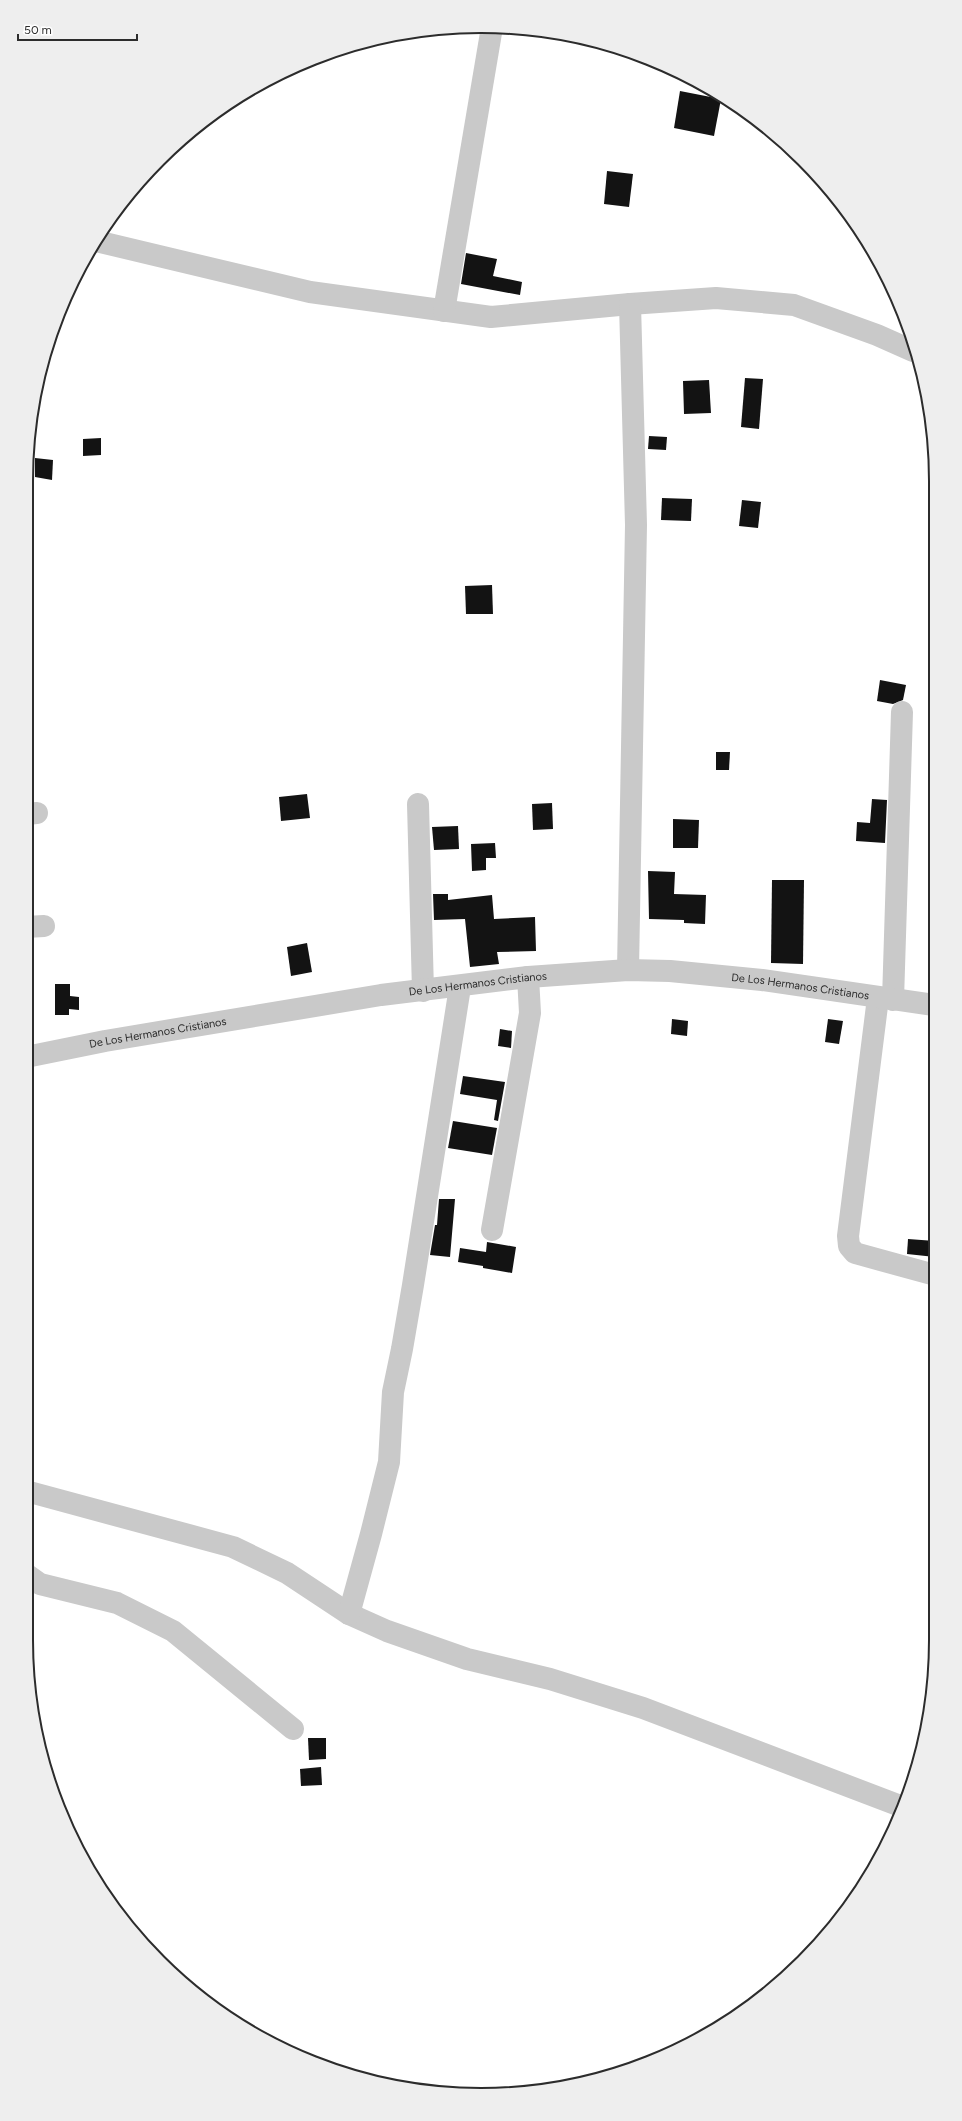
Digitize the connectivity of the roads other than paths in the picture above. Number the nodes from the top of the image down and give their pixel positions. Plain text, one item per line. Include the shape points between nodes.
1 (491, 33) edge
2 (103, 242) edge
3 (630, 304) junction
4 (444, 311) junction
5 (909, 349) edge
6 (902, 712) dead end
7 (418, 804) dead end
8 (628, 970) junction
9 (528, 977) junction
10 (460, 986) junction
11 (423, 991) junction
12 (886, 999) junction
13 (929, 1004) edge
14 (33, 1057) edge
15 (492, 1230) dead end
16 (929, 1273) edge
17 (33, 1494) edge
18 (33, 1579) edge
19 (349, 1614) junction
20 (292, 1729) dead end
21 (897, 1805) edge

1 - 4 street
2 - 4 street via 310,292
3 - 4 street via 491,317
3 - 5 street via 716,298 794,305
3 - 8 street via 636,525
6 - 12 street
7 - 11 street
8 - 9 street, De Los Hermanos Cristianos
8 - 12 street, De Los Hermanos Cristianos via 670,971 762,980
9 - 10 street, De Los Hermanos Cristianos
9 - 15 street via 530,1013
10 - 11 street, De Los Hermanos Cristianos
10 - 19 street via 412,1292 393,1392 388,1462
11 - 14 street, De Los Hermanos Cristianos via 381,995 113,1040
12 - 13 street, De Los Hermanos Cristianos
12 - 16 street via 848,1236 849,1246 855,1253
17 - 19 street via 233,1547 287,1573
18 - 20 street via 40,1584 117,1603 173,1631
19 - 21 street via 387,1631 467,1659 550,1679 643,1708

